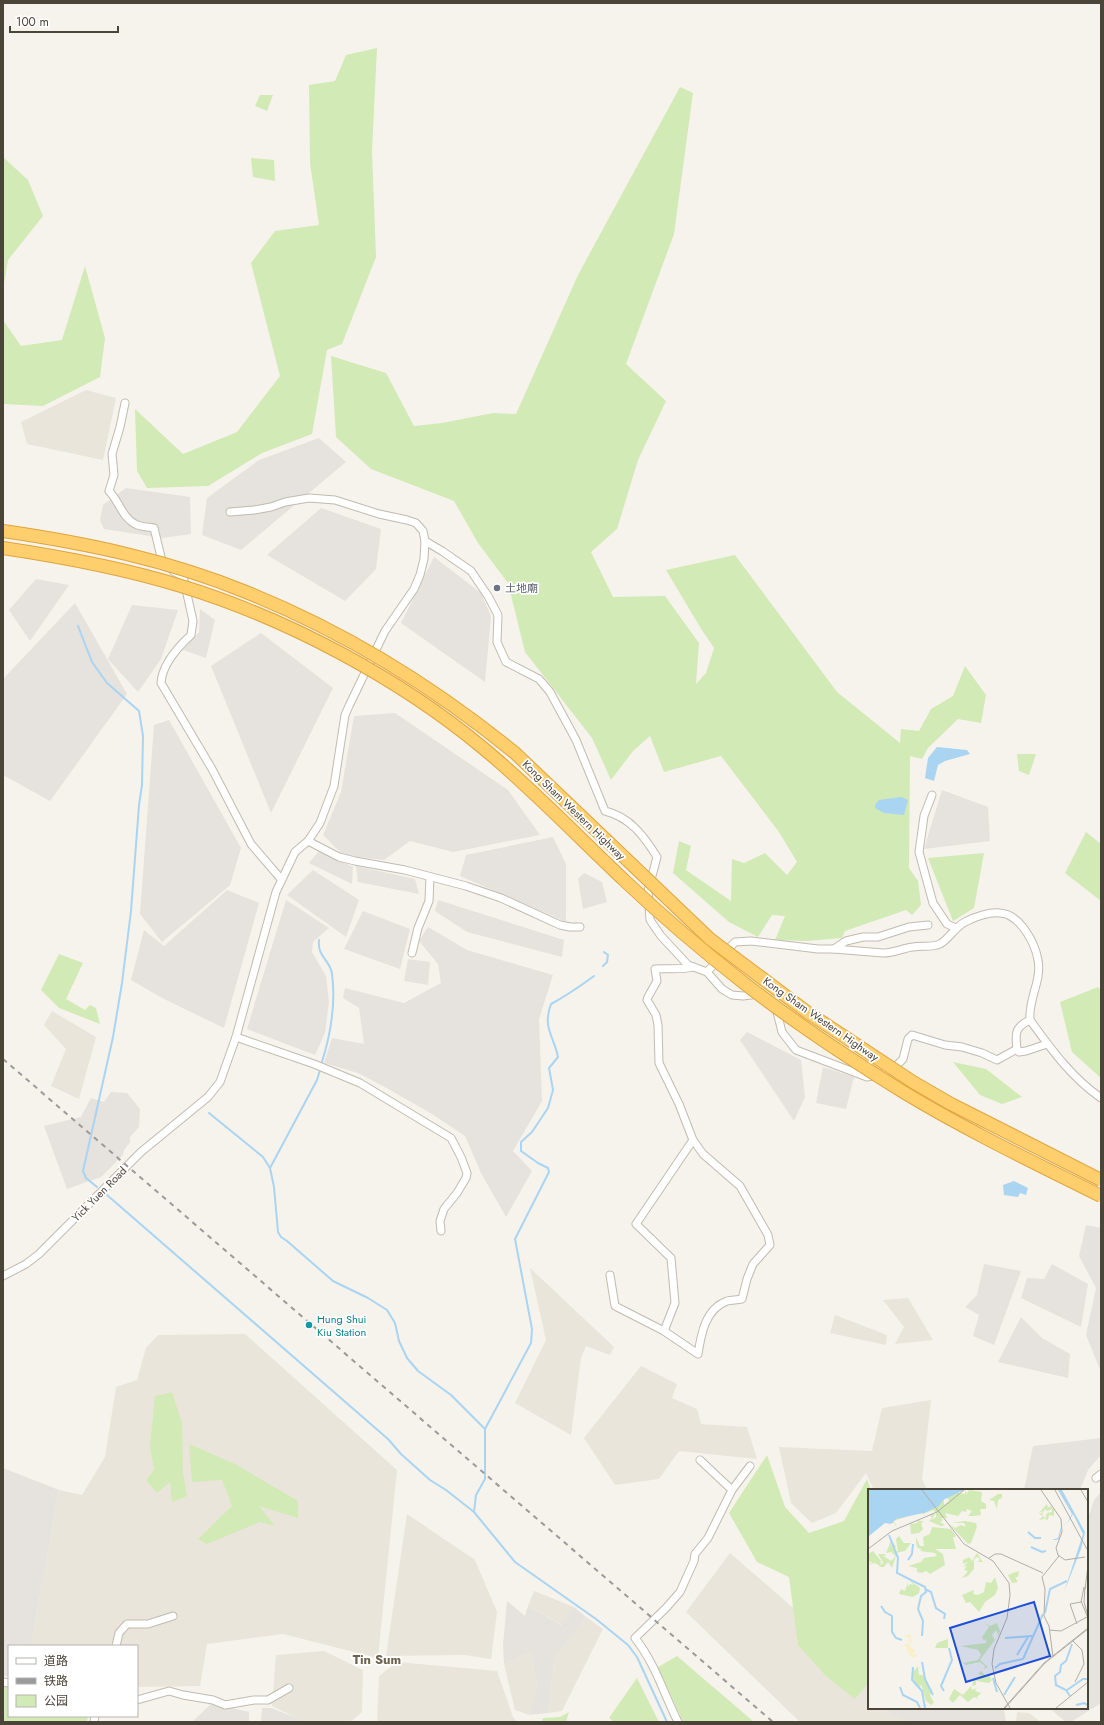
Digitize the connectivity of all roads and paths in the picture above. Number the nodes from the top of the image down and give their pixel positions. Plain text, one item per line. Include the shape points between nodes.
1 (125, 403) dead end
2 (230, 512) dead end
3 (3, 531) edge
4 (425, 541) junction
5 (3, 548) edge
6 (932, 795) dead end
7 (308, 841) junction
8 (430, 877) junction
9 (281, 879) junction
10 (928, 925) dead end
11 (580, 927) dead end
12 (956, 928) junction
13 (834, 949) junction
14 (412, 953) dead end
15 (694, 967) junction
16 (707, 972) junction
17 (1030, 1020) junction
18 (236, 1037) junction
19 (1047, 1044) junction
20 (1017, 1049) junction
21 (1101, 1098) edge
22 (693, 1140) junction
23 (1101, 1180) edge
24 (1101, 1196) edge
25 (441, 1231) dead end
26 (610, 1275) dead end
27 (3, 1276) edge
28 (664, 1331) junction
29 (700, 1460) dead end
30 (750, 1466) dead end
31 (732, 1490) junction
32 (173, 1616) dead end
33 (116, 1645) edge
34 (289, 1688) dead end
35 (138, 1700) edge
36 (678, 1722) edge

1 - 9 street via 112,454 114,475 109,491 123,514 136,525 154,528 162,561 172,571 183,576 193,621 191,635 176,650 161,683 212,769 251,844
2 - 4 street via 271,507 309,498 335,500 416,524 423,531
3 - 23 highway, Kong Sham Western Highway, bridge via 123,553 187,571 246,592 346,639 453,705 515,753 710,939 807,1012 951,1104
4 - 7 street, Yick Yuen Road via 424,559 414,589 385,631 348,706 334,786 320,823
4 - 15 street via 471,571 498,615 497,642 506,662 539,679 550,692 576,740 605,811 625,819 645,837 657,857 648,891 650,920 688,965
5 - 24 highway, Kong Sham Western Highway, bridge via 120,569 182,586 242,608 339,653 410,695 481,746 527,786 663,916 744,983 793,1019 906,1094 1003,1147
6 - 12 street via 924,816 919,852 933,903 947,924
7 - 8 street via 339,857
7 - 9 street, Yick Yuen Road via 295,852
8 - 11 street via 501,898 560,925
8 - 14 street via 429,901 418,928
9 - 18 street, Yick Yuen Road
10 - 13 street via 846,941
12 - 13 street via 942,943 933,946 913,947 883,954
12 - 17 street via 979,916 1001,913 1016,920 1032,940 1038,961 1037,986 1029,1009
13 - 16 street via 751,941 734,942
15 - 16 street
15 - 22 street via 655,969 657,981 648,997 658,1025 659,1063
16 - 20 street via 722,989 732,995 762,993 769,996 777,1010 782,1032 796,1050 867,1077 883,1074 895,1067 903,1059 908,1039 912,1035 945,1045 962,1047 997,1060
17 - 19 street
17 - 20 street via 1021,1024 1017,1030
18 - 25 street via 360,1083 451,1138 467,1173 457,1193 444,1209 440,1221
18 - 27 street, Yick Yuen Road via 220,1082 208,1097 141,1152 39,1254
19 - 20 street via 1026,1051 1019,1052
19 - 21 street via 1069,1072
22 - 28 street via 636,1224 671,1258 675,1303
22 - 28 street via 703,1154 740,1186 768,1234 770,1245 753,1264 742,1299 726,1302 714,1310 705,1324 698,1354
26 - 28 street via 615,1306
29 - 31 street
30 - 31 street
31 - 36 street via 708,1538 695,1554 680,1592 635,1638 655,1667
32 - 33 street via 148,1624 128,1624 119,1633
34 - 35 street via 268,1700 225,1705 169,1691

